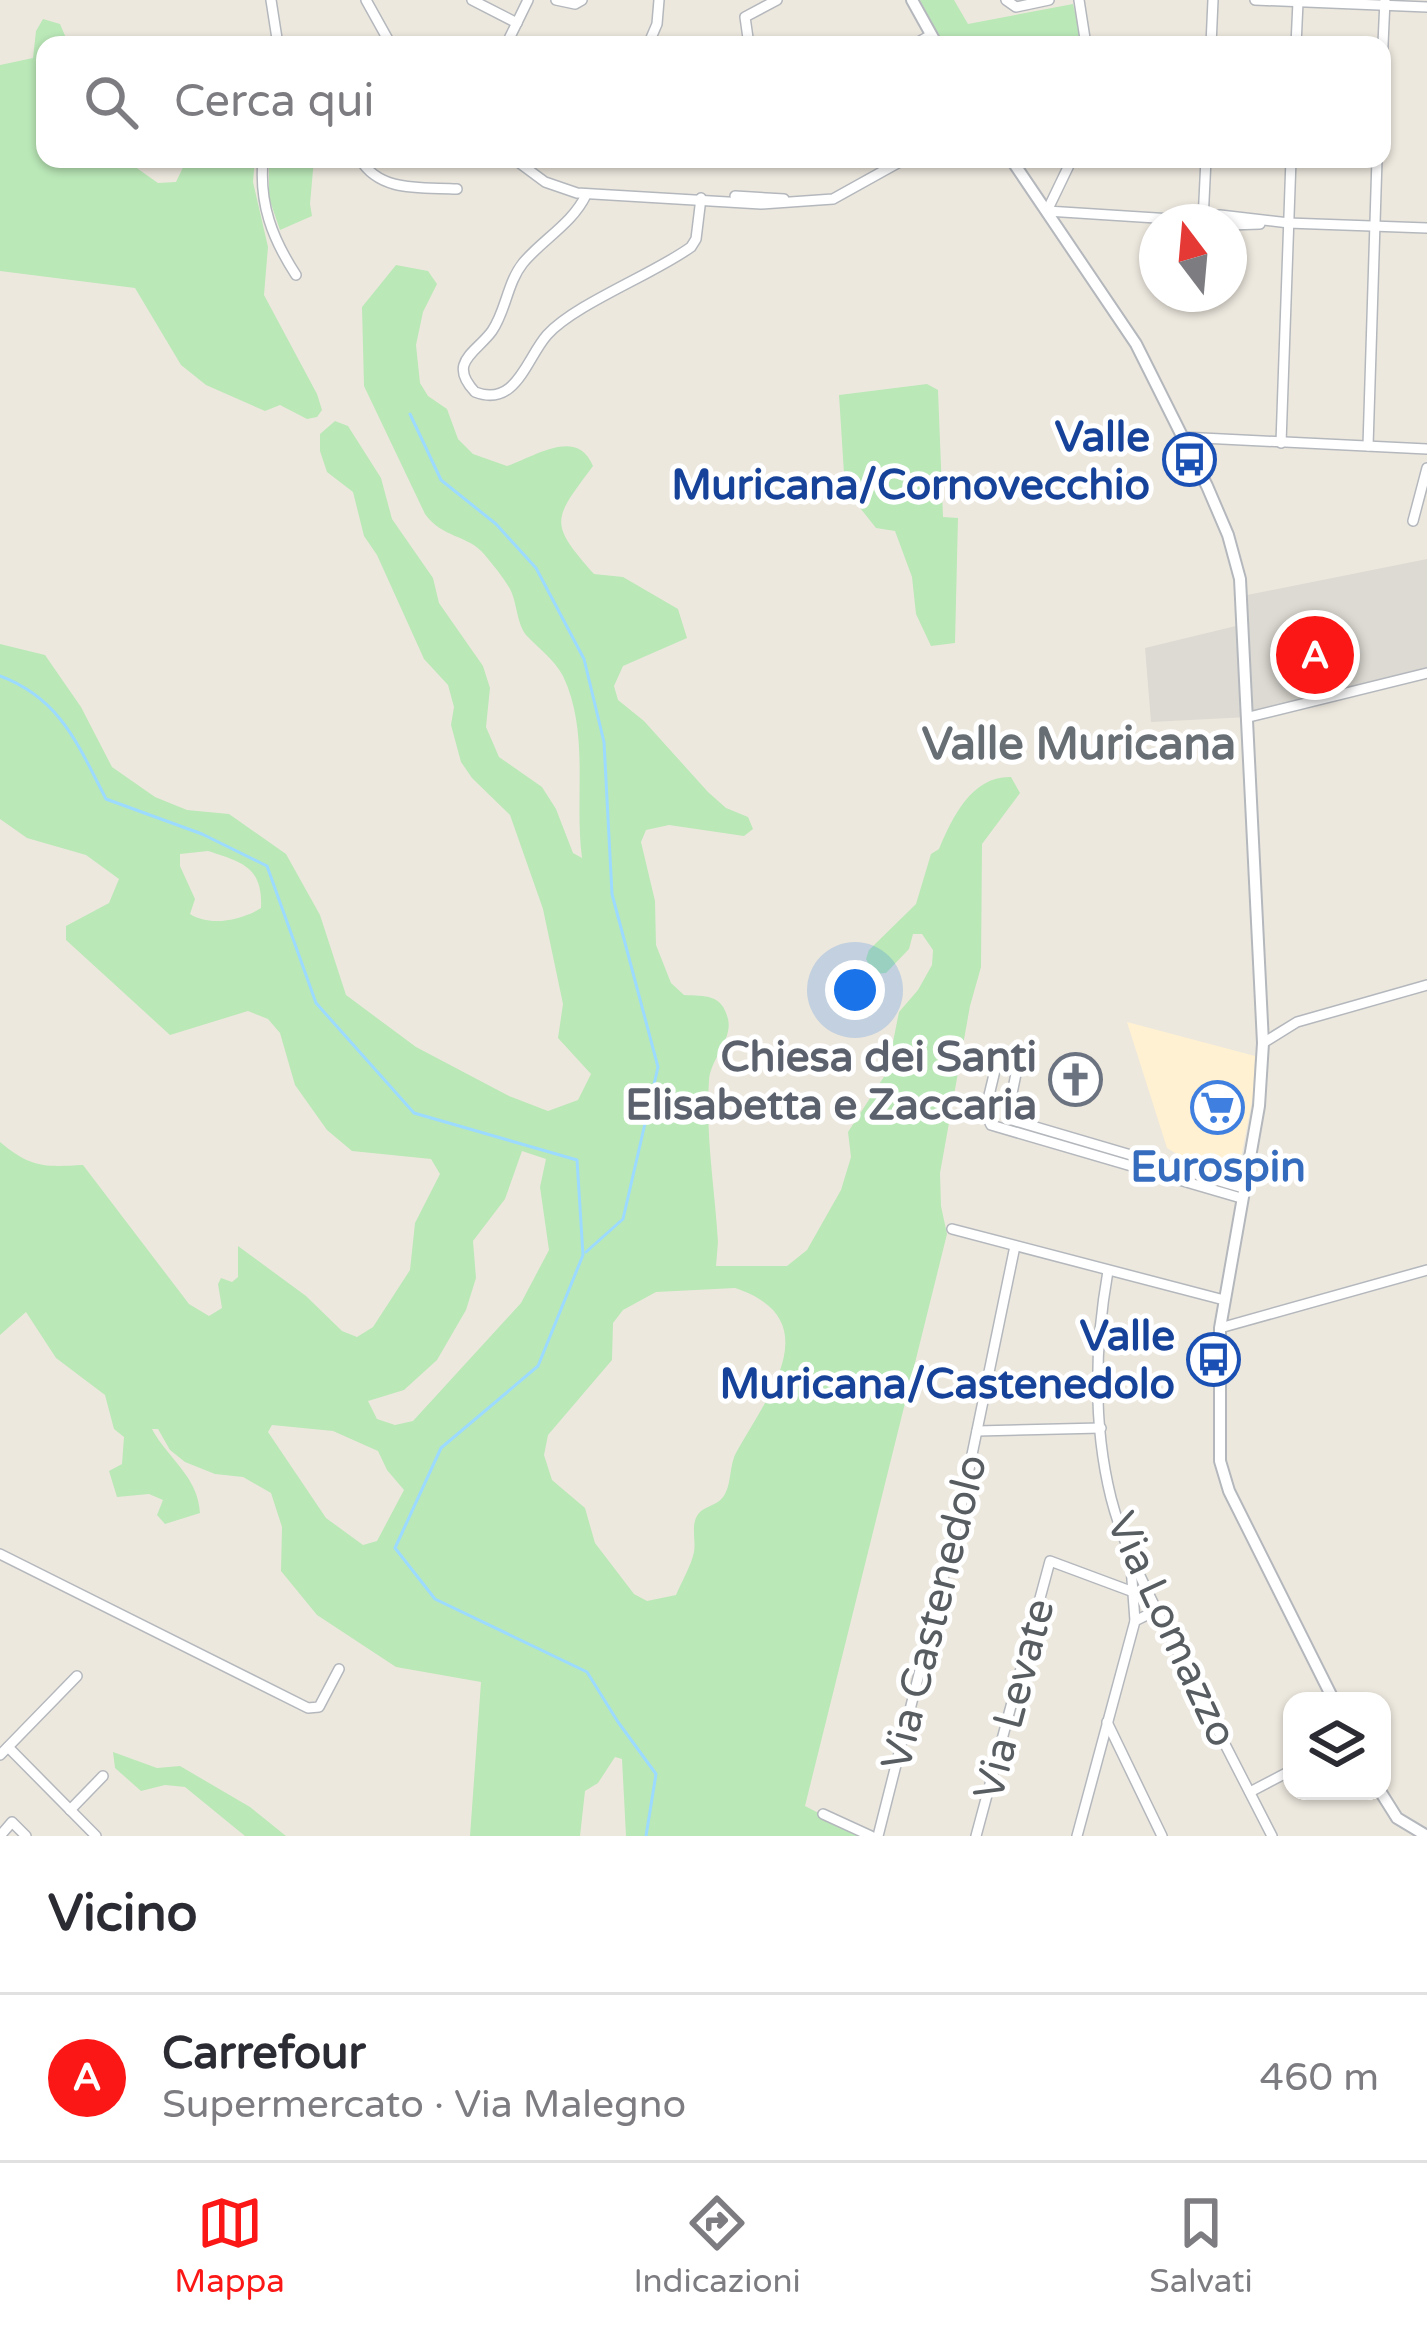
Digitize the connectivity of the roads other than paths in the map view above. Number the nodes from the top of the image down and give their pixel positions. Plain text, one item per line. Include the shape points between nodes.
1 (271, 0) edge
2 (366, 0) edge
3 (472, 0) edge
4 (528, 0) edge
5 (556, 0) edge
6 (581, 0) edge
7 (659, 0) edge
8 (777, 0) edge
9 (912, 0) edge
10 (1006, 0) edge
11 (1049, 0) edge
12 (1079, 0) edge
13 (1213, 0) edge
14 (1255, 0) edge
15 (1298, 2) edge
16 (1385, 3) edge
17 (1427, 7) edge
18 (517, 23) junction
19 (277, 36) edge
20 (387, 36) edge
21 (510, 36) edge
22 (652, 36) edge
23 (748, 36) edge
24 (932, 36) edge
25 (1085, 36) edge
26 (1211, 36) edge
27 (1296, 36) edge
28 (1383, 36) edge
29 (264, 168) edge
30 (365, 168) edge
31 (526, 168) edge
32 (889, 168) edge
33 (1017, 168) edge
34 (1068, 168) edge
35 (1206, 168) edge
36 (1292, 168) edge
37 (1377, 168) edge
38 (457, 189) dead end
39 (586, 195) junction
40 (701, 198) junction
41 (1205, 204) edge
42 (1047, 211) junction
43 (1139, 217) edge
44 (1247, 218) edge
45 (1289, 223) junction
46 (1247, 224) edge
47 (1374, 226) junction
48 (1427, 229) edge
49 (296, 274) dead end
50 (1182, 437) junction
51 (1281, 442) junction
52 (1368, 446) junction
53 (1427, 448) edge
54 (1427, 468) edge
55 (1414, 521) dead end
56 (1427, 674) edge
57 (1249, 716) junction
58 (1427, 985) edge
59 (1263, 1043) junction
60 (1242, 1193) junction
61 (952, 1229) dead end
62 (1015, 1246) junction
63 (1427, 1270) edge
64 (1108, 1271) junction
65 (1224, 1300) junction
66 (1220, 1328) junction
67 (1101, 1428) junction
68 (977, 1431) junction
69 (1128, 1549) junction
70 (0, 1554) edge
71 (1136, 1593) junction
72 (1157, 1610) junction
73 (1135, 1621) junction
74 (340, 1669) dead end
75 (77, 1676) dead end
76 (1330, 1692) edge
77 (1107, 1722) junction
78 (4, 1751) edge
79 (1283, 1774) edge
80 (104, 1776) dead end
81 (1250, 1792) junction
82 (1386, 1800) edge
83 (70, 1810) junction
84 (823, 1814) dead end
85 (0, 1836) edge
86 (26, 1836) edge
87 (96, 1836) edge
88 (874, 1836) edge
89 (976, 1836) edge
90 (1078, 1836) edge
91 (1162, 1836) edge
92 (1272, 1836) edge
93 (1426, 1836) edge

1 - 19 street
2 - 20 street
3 - 18 street
4 - 18 street
5 - 6 street
7 - 22 street
8 - 23 street via 746,17
9 - 24 street
10 - 11 street via 1020,7
12 - 25 street
13 - 26 street
14 - 15 street
15 - 16 street
15 - 27 street
16 - 17 street
16 - 28 street
18 - 21 street
29 - 49 street via 267,217
30 - 38 street via 390,185
31 - 39 street
32 - 40 street via 844,195 801,202
33 - 42 street
34 - 42 street
35 - 41 street
36 - 45 street
37 - 47 street
39 - 40 street
39 - 40 street via 520,267 493,329 467,356 465,375 475,392 508,391 555,328 691,247
42 - 43 street
42 - 50 street via 1136,344
44 - 45 street
45 - 46 street
45 - 47 street
45 - 51 street
47 - 48 street
47 - 52 street
50 - 51 street
50 - 57 street via 1234,553
51 - 52 street
52 - 53 street
54 - 55 street
56 - 57 street
57 - 59 street
58 - 59 street via 1297,1022
59 - 60 street
60 - 60 street via 1010,1119 1018,1064 1006,1056 997,1062 985,1112 991,1125
60 - 65 street
61 - 62 street
62 - 64 street
62 - 68 street, Via Castenedolo
63 - 66 street
64 - 65 street
64 - 67 street, Via Lomazzo via 1099,1335
65 - 66 street
66 - 76 street via 1222,1471
67 - 68 street
67 - 69 street, Via Lomazzo
68 - 88 street, Via Castenedolo
69 - 71 street
69 - 72 street, Via Lomazzo
70 - 74 street via 302,1706 319,1707
71 - 73 street
71 - 89 street, Via Levate via 1050,1561
72 - 73 street
72 - 81 street, Via Lomazzo
73 - 77 street
75 - 78 street
77 - 90 street
77 - 91 street
78 - 83 street
79 - 81 street
80 - 83 street
81 - 92 street, Via Lomazzo
82 - 93 street via 1401,1822
83 - 87 street
84 - 88 street
85 - 86 street via 12,1822

